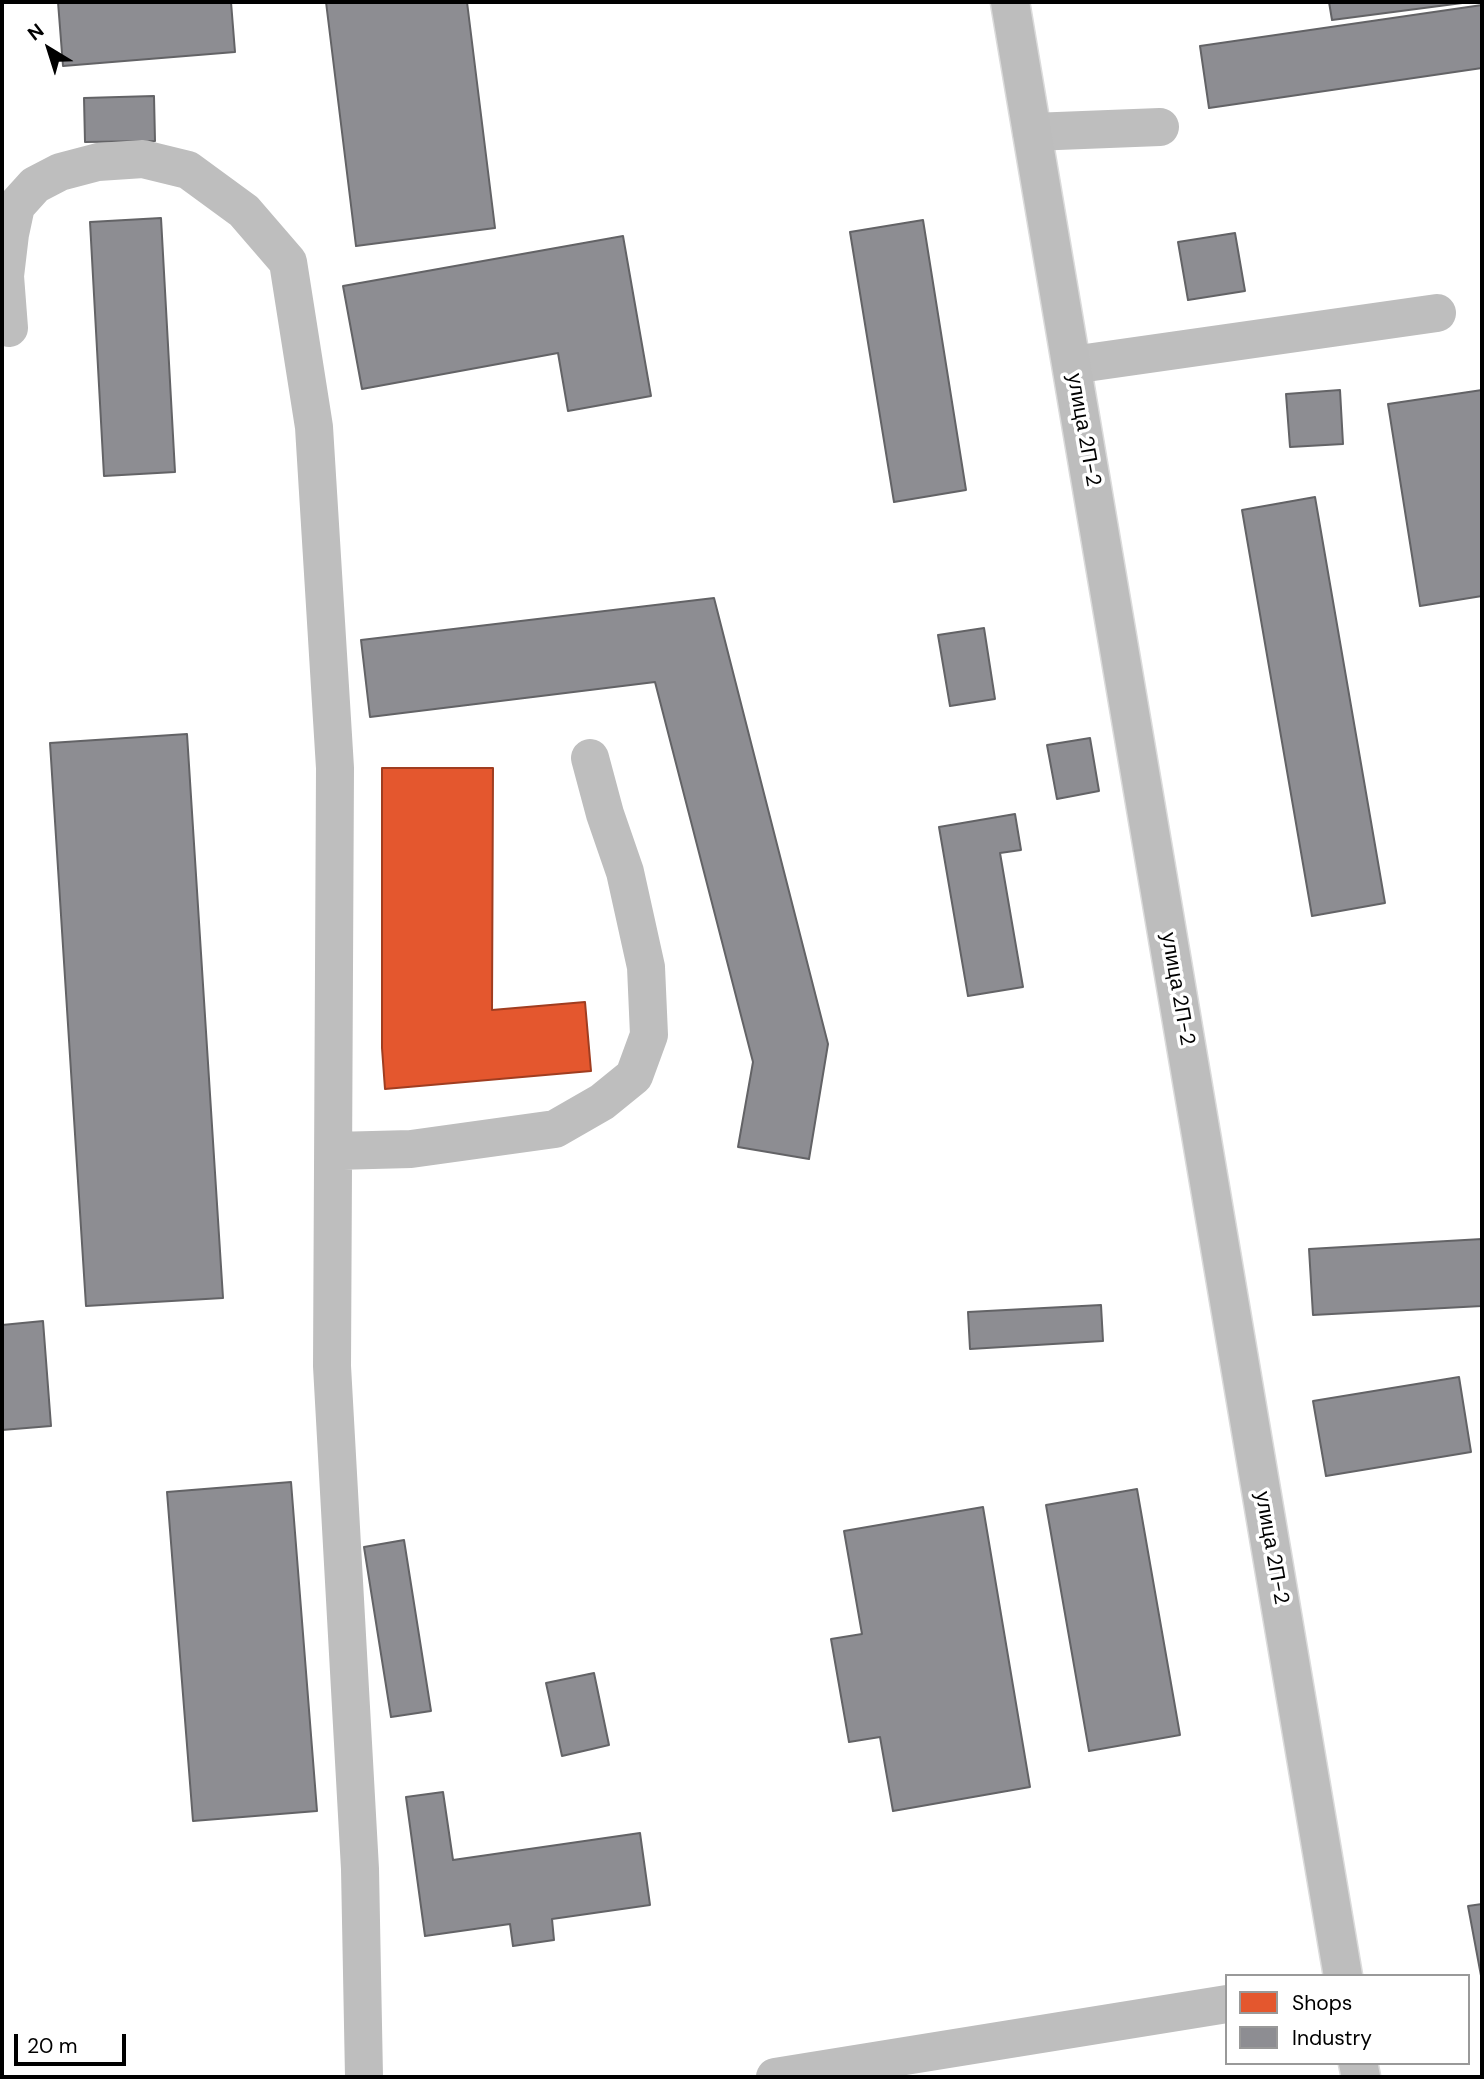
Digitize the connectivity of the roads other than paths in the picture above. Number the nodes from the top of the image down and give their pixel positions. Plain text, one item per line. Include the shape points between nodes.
1 (1010, 2) edge
2 (1160, 127) dead end
3 (1032, 132) junction
4 (1437, 313) dead end
5 (9, 328) dead end
6 (1072, 365) junction
7 (590, 758) dead end
8 (334, 1151) junction
9 (1343, 1974) edge
10 (1225, 2004) edge
11 (364, 2077) edge
12 (775, 2077) edge

1 - 3 main road, улица 2П-2
2 - 3 street
3 - 6 main road, улица 2П-2
4 - 6 street
5 - 8 street via 5,276 16,206 35,185 60,172 98,162 144,159 188,170 244,211 288,262 314,427 335,768
6 - 9 main road, улица 2П-2
7 - 8 street via 625,872 646,967 649,1035 634,1076 603,1102 555,1129 411,1149
8 - 11 street via 332,1366 360,1869
10 - 12 street

